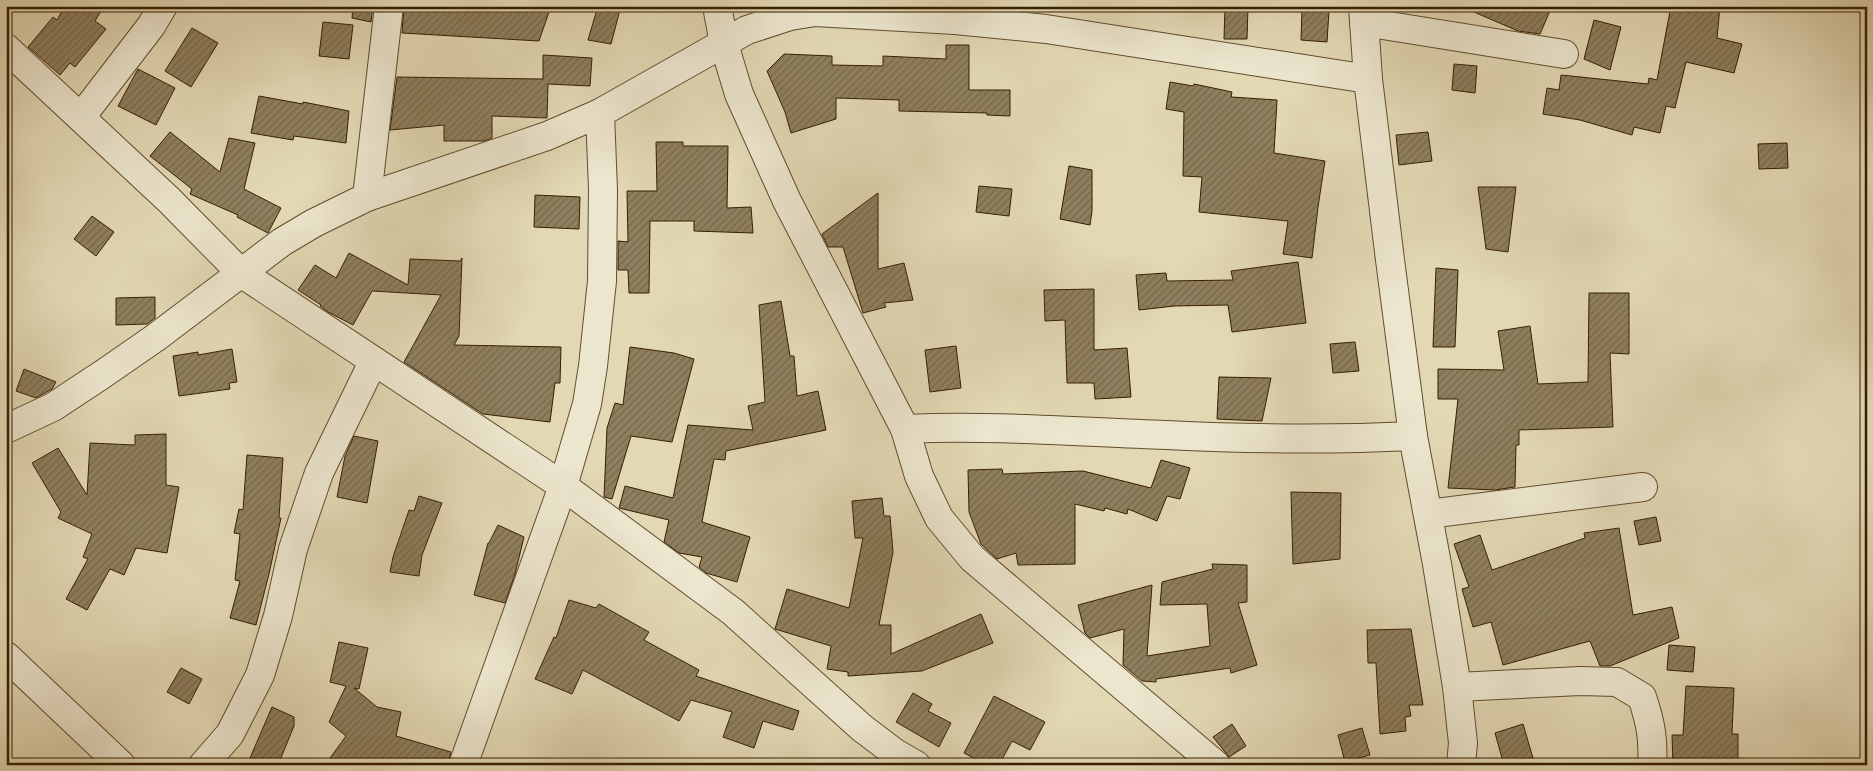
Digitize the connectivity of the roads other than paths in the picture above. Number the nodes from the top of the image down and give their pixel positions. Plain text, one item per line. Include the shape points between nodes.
1 (163, 6) edge
2 (389, 6) edge
3 (717, 6) edge
4 (817, 9) edge
5 (1364, 14) edge
6 (724, 44) junction
7 (6, 48) edge
8 (1564, 54) dead end
9 (1368, 79) junction
10 (600, 113) junction
11 (81, 117) junction
12 (367, 197) junction
13 (241, 273) junction
14 (373, 362) junction
15 (905, 428) junction
16 (6, 429) edge
17 (1413, 436) junction
18 (563, 486) junction
19 (1643, 486) dead end
20 (1428, 514) junction
21 (6, 656) edge
22 (1458, 687) junction
23 (900, 761) edge
24 (121, 765) edge
25 (203, 765) edge
26 (463, 765) edge
27 (1216, 765) edge
28 (1461, 765) edge
29 (1652, 765) edge

1 - 11 street
2 - 12 street
3 - 6 street
4 - 6 street via 747,30
4 - 9 street via 1046,29
5 - 8 street
5 - 9 street
6 - 10 street
6 - 15 street via 739,94 787,201
7 - 11 street
9 - 17 street
10 - 12 street via 547,136
10 - 18 street via 604,228 602,281 587,404
11 - 13 street
12 - 13 street via 282,242
13 - 14 street
13 - 16 street via 103,374 53,407
14 - 18 street
14 - 25 street via 319,473 293,549 260,675 230,734
15 - 17 street via 1005,427 1168,436 1337,440
15 - 27 street via 919,476 939,518 972,558
17 - 20 street
18 - 23 street via 733,612
18 - 26 street
19 - 20 street
20 - 22 street
21 - 24 street
22 - 28 street via 1463,743
22 - 29 street via 1617,682 1642,697 1651,724

